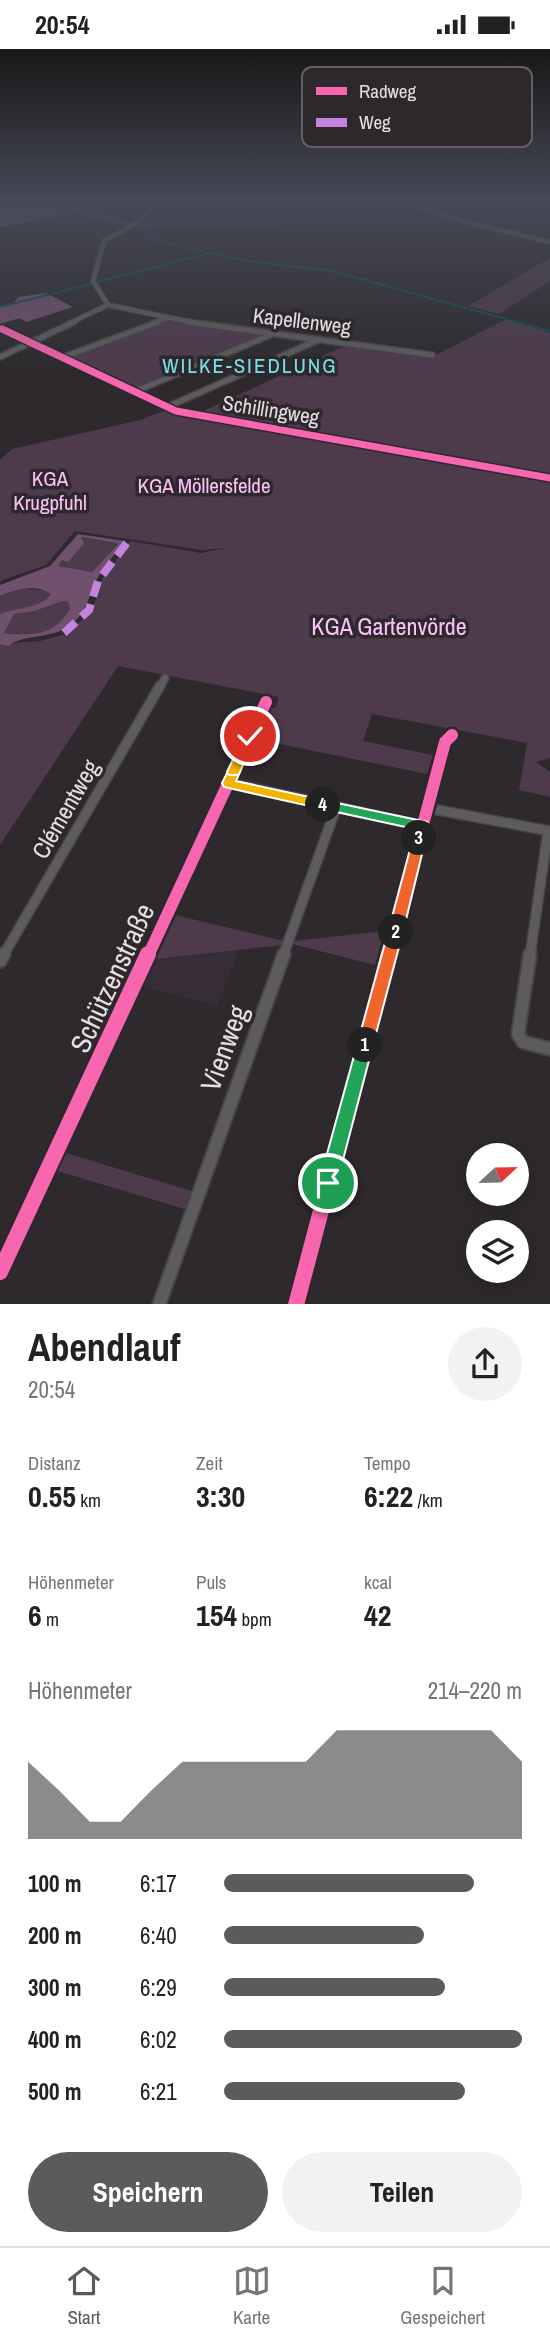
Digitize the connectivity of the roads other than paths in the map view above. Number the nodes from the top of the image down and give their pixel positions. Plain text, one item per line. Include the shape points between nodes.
1 (99, 260) edge
2 (108, 305) junction
3 (168, 318) junction
4 (2, 329) dead end
5 (273, 333) junction
6 (318, 339) junction
7 (30, 342) junction
8 (432, 355) dead end
9 (0, 357) edge
10 (61, 358) junction
11 (136, 391) junction
12 (167, 407) junction
13 (550, 478) edge
14 (166, 678) dead end
15 (266, 702) dead end
16 (452, 734) dead end
17 (228, 783) junction
18 (335, 808) junction
19 (427, 808) junction
20 (422, 826) junction
21 (549, 831) edge
22 (0, 961) edge
23 (550, 1049) edge
24 (0, 1272) edge
25 (159, 1304) edge
26 (296, 1304) edge

1 - 2 street via 93,281
2 - 3 street, Kapellenweg
2 - 7 street
3 - 5 street, Kapellenweg
3 - 10 street, Kapellenweg
4 - 7 street, Schillingweg
5 - 6 street, Kapellenweg
5 - 11 street
6 - 8 street, Kapellenweg
6 - 12 street
7 - 9 street
7 - 10 street, Schillingweg
10 - 11 street, Schillingweg
11 - 12 street, Schillingweg
12 - 13 street, Schillingweg via 205,418
14 - 22 street, Clémentweg
15 - 17 street, Schützenstraße
16 - 19 street via 445,742
17 - 18 street
17 - 24 street, Schützenstraße
18 - 20 street
18 - 25 street, Vienweg
19 - 20 street
19 - 21 street
20 - 26 street
21 - 23 street via 518,1034 523,1042

